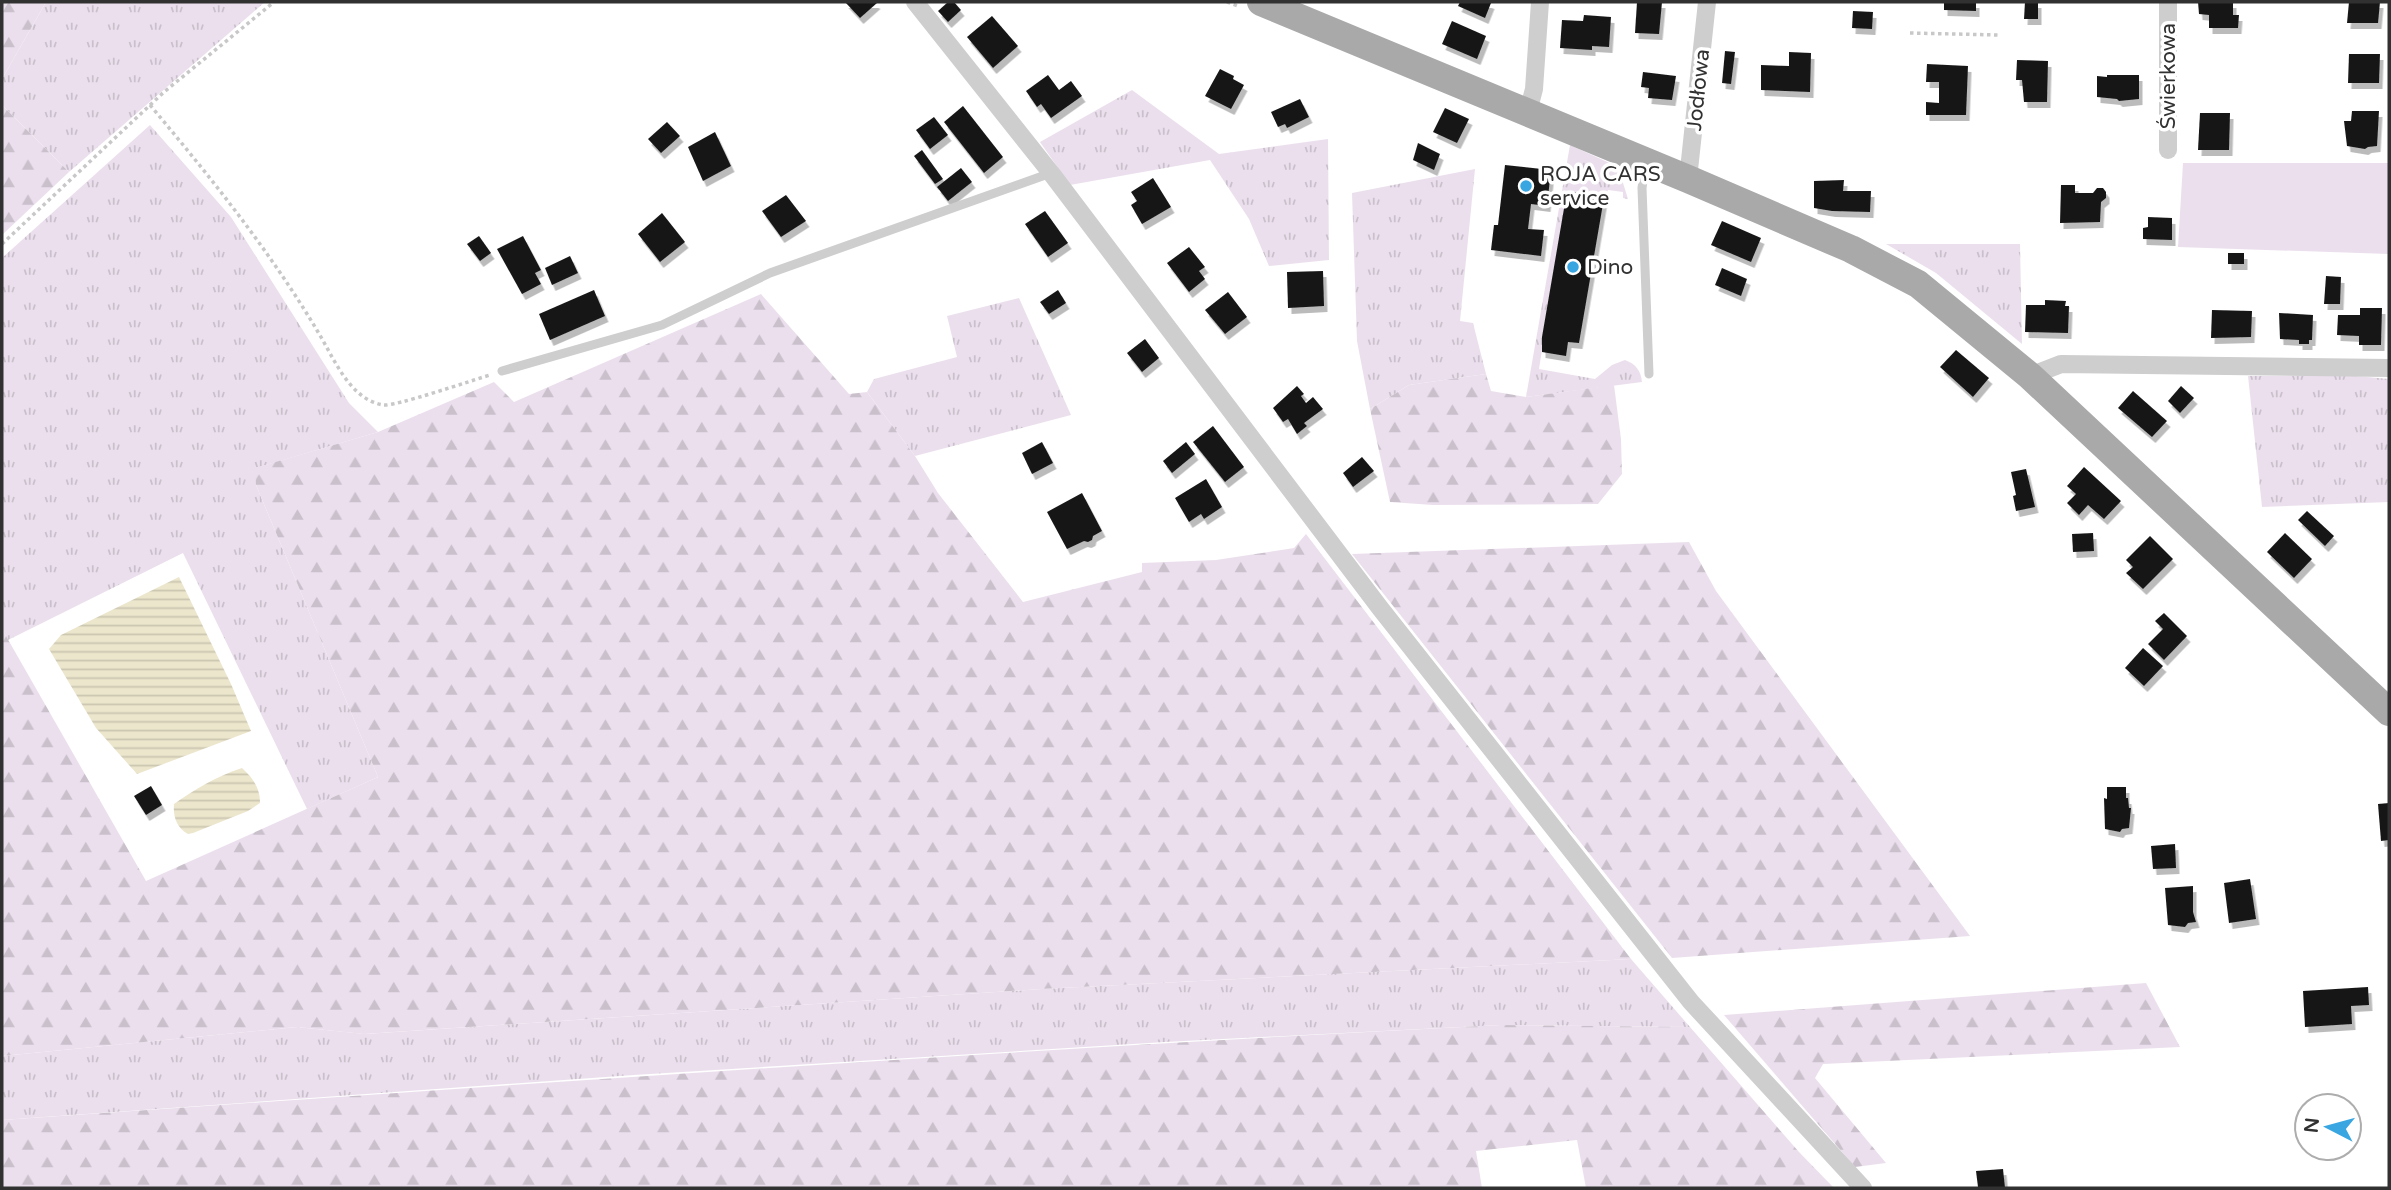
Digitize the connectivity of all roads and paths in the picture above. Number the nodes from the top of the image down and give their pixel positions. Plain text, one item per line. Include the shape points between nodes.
1 (274, 2) edge
2 (915, 2) edge
3 (1227, 2) edge
4 (1540, 2) edge
5 (1707, 2) edge
6 (2168, 2) edge
7 (1251, 5) edge
8 (1910, 33) dead end
9 (1998, 35) dead end
10 (150, 105) junction
11 (1528, 112) junction
12 (2168, 150) dead end
13 (1647, 162) junction
14 (1051, 173) junction
15 (1688, 178) junction
16 (2, 244) edge
17 (2389, 368) edge
18 (502, 371) joint
19 (1650, 374) dead end
20 (2030, 376) junction
21 (2389, 712) edge
22 (1863, 1188) edge

1 - 10 path
2 - 14 street
3 - 7 path
4 - 11 street
5 - 15 street, Jodłowa
6 - 12 street, Świerkowa
7 - 11 main road
8 - 9 path
10 - 16 path
10 - 18 path via 288,281 348,383 366,400 386,406
11 - 13 main road
13 - 15 main road
13 - 19 lane via 1642,188
14 - 18 lane via 770,272 662,324
14 - 22 street via 1380,608 1691,1002
15 - 20 main road via 1851,249 1918,284
17 - 20 street via 2061,364
20 - 21 main road

